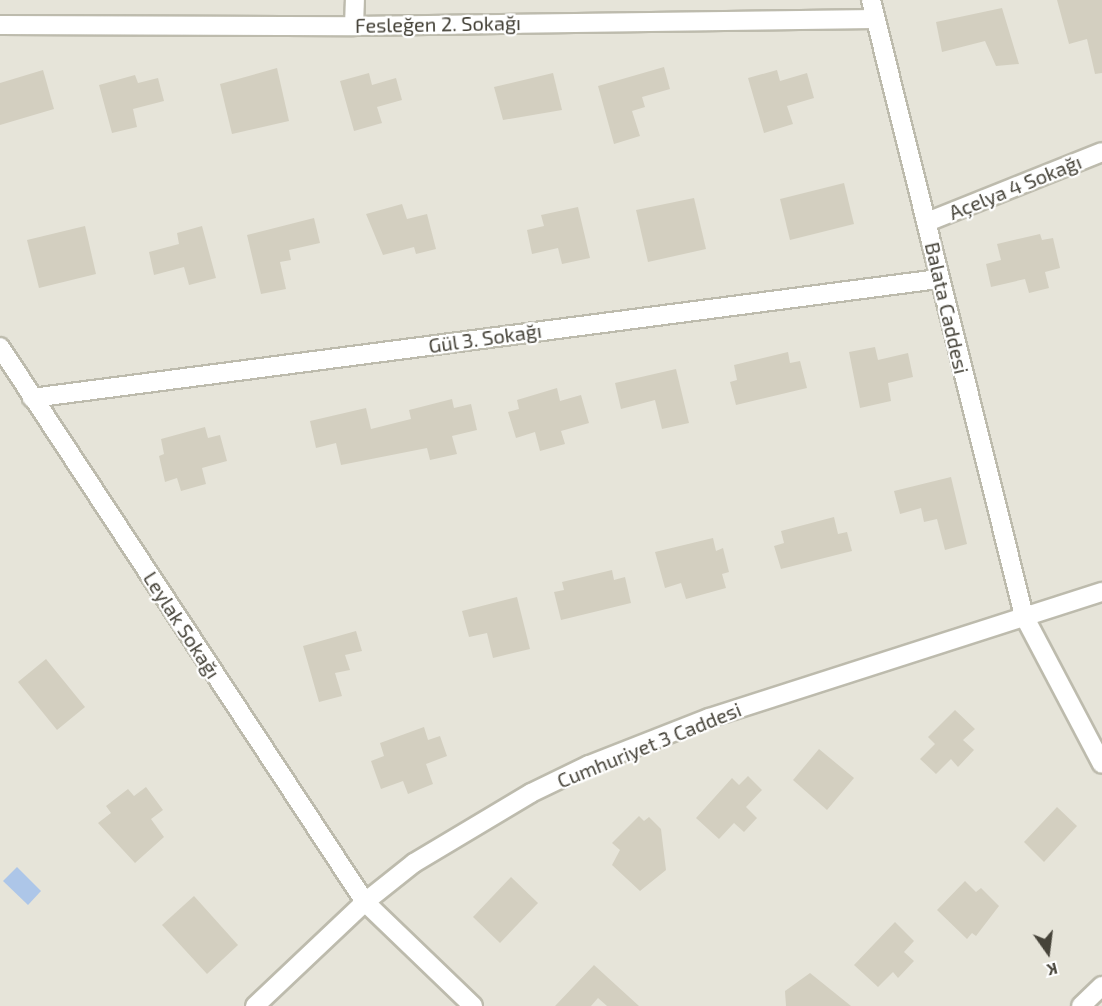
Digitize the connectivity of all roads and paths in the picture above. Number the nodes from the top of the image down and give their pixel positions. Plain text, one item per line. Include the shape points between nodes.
1 (356, 0) edge
2 (871, 0) edge
3 (875, 19) junction
4 (0, 25) edge
5 (354, 26) junction
6 (1102, 152) edge
7 (927, 222) junction
8 (938, 279) junction
9 (0, 347) edge
10 (32, 398) junction
11 (1102, 592) edge
12 (1024, 616) junction
13 (1102, 764) edge
14 (365, 902) junction
15 (1102, 986) edge
16 (255, 1006) edge
17 (473, 1006) edge
18 (1081, 1006) edge

1 - 5 street
2 - 3 street, Balata Caddesi
3 - 5 street, Fesleğen 2. Sokağı
3 - 7 street, Balata Caddesi
4 - 5 street, Fesleğen 2. Sokağı
6 - 7 street, Açelya 4 Sokağı
7 - 8 street, Balata Caddesi
8 - 10 street, Gül 3. Sokağı
8 - 12 street, Balata Caddesi
9 - 10 street, Leylak Sokağı
10 - 14 street, Leylak Sokağı
11 - 12 street, Cumhuriyet 3 Caddesi
12 - 13 street, Balata Caddesi
12 - 14 street, Cumhuriyet 3 Caddesi via 709,718 589,765 531,793 423,857
14 - 16 street, Cumhuriyet 3 Caddesi
14 - 17 street, Leylak Sokağı
15 - 18 street

